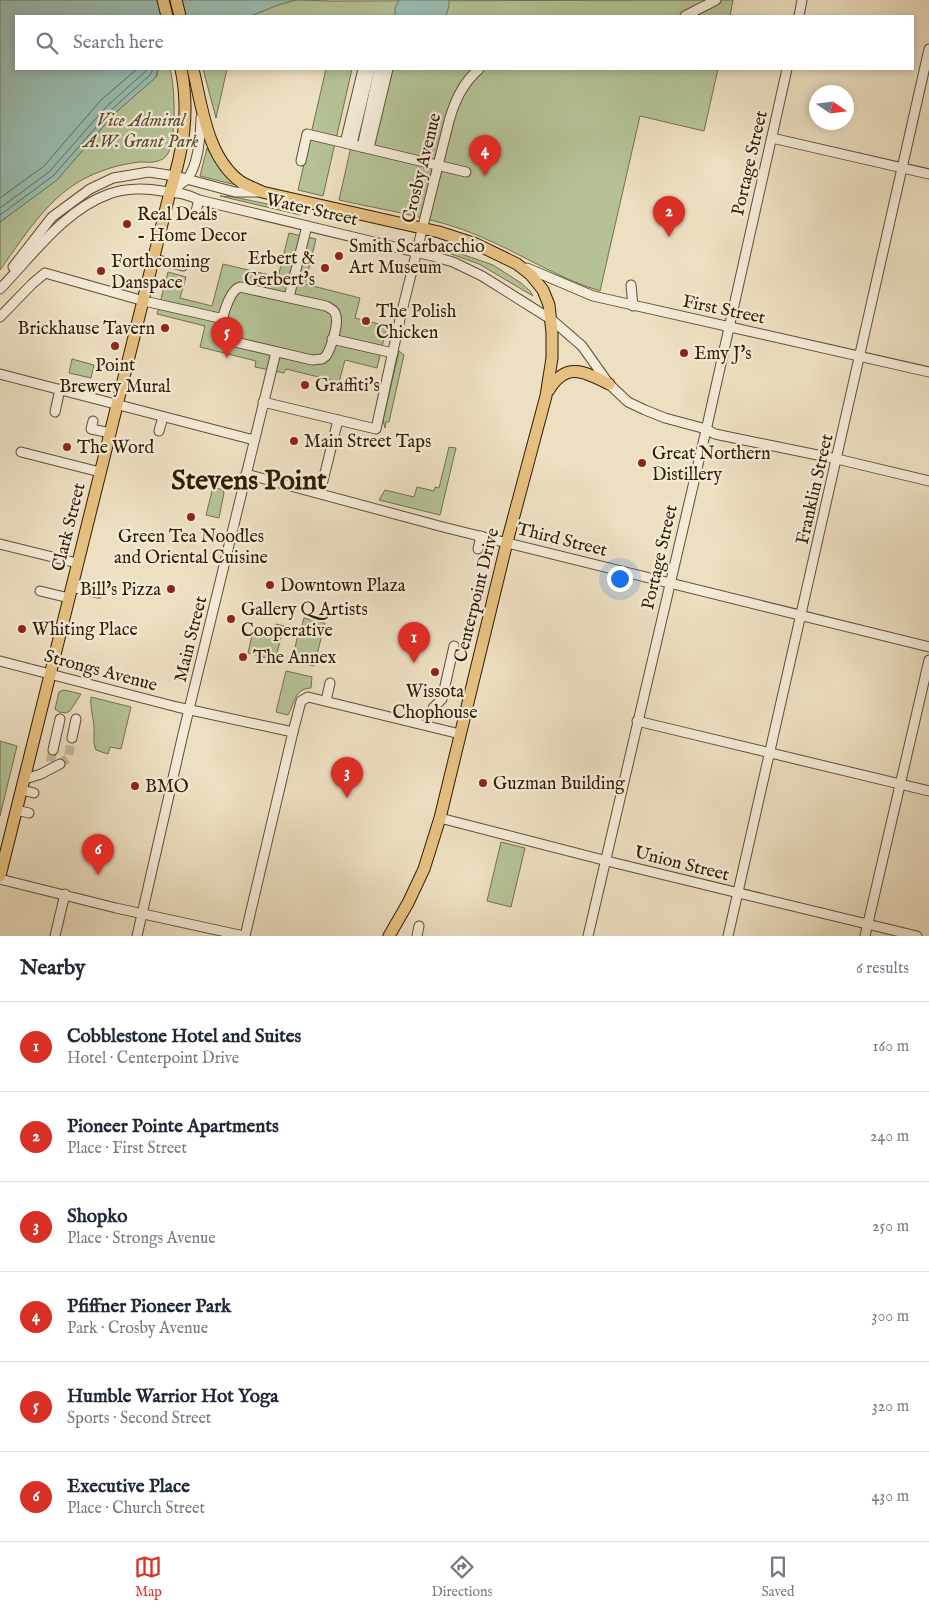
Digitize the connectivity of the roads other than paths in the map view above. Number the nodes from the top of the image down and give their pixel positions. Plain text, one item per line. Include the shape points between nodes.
1 (162, 0) edge
2 (176, 0) edge
3 (716, 0) edge
4 (802, 0) edge
5 (167, 15) edge
6 (180, 15) edge
7 (687, 15) edge
8 (799, 15) edge
9 (929, 49) edge
10 (181, 70) edge
11 (193, 70) edge
12 (365, 70) edge
13 (370, 70) edge
14 (375, 70) edge
15 (379, 70) edge
16 (383, 70) edge
17 (388, 70) edge
18 (475, 70) edge
19 (787, 70) edge
20 (201, 99) junction
21 (772, 138) junction
22 (357, 146) junction
23 (301, 161) dead end
24 (438, 164) junction
25 (902, 168) junction
26 (466, 172) dead end
27 (929, 174) edge
28 (181, 177) junction
29 (170, 192) junction
30 (262, 192) junction
31 (199, 200) junction
32 (224, 207) junction
33 (196, 211) dead end
34 (222, 218) dead end
35 (307, 226) junction
36 (423, 229) junction
37 (418, 252) junction
38 (154, 259) junction
39 (517, 264) junction
40 (183, 266) dead end
41 (631, 285) dead end
42 (0, 287) edge
43 (289, 297) junction
44 (144, 301) junction
45 (634, 306) junction
46 (0, 317) edge
47 (224, 319) junction
48 (552, 320) junction
49 (729, 326) junction
50 (332, 339) junction
51 (276, 352) junction
52 (393, 353) junction
53 (860, 356) junction
54 (929, 372) edge
55 (0, 374) edge
56 (609, 384) junction
57 (60, 389) junction
58 (546, 396) junction
59 (263, 402) junction
60 (118, 405) junction
61 (55, 412) dead end
62 (169, 415) junction
63 (338, 420) junction
64 (93, 421) dead end
65 (706, 429) junction
66 (159, 431) dead end
67 (111, 433) junction
68 (254, 440) junction
69 (21, 452) dead end
70 (837, 459) junction
71 (100, 472) junction
72 (246, 474) junction
73 (929, 481) edge
74 (320, 493) junction
75 (481, 536) junction
76 (507, 542) junction
77 (0, 544) edge
78 (478, 548) dead end
79 (77, 563) junction
80 (669, 582) junction
81 (40, 591) dead end
82 (70, 593) junction
83 (98, 593) dead end
84 (802, 616) junction
85 (454, 646) dead end
86 (929, 647) edge
87 (929, 660) edge
88 (0, 661) edge
89 (50, 674) junction
90 (330, 682) dead end
91 (326, 701) junction
92 (434, 708) dead end
93 (189, 709) junction
94 (638, 721) junction
95 (293, 732) junction
96 (460, 734) junction
97 (770, 753) junction
98 (58, 755) junction
99 (23, 784) junction
100 (900, 784) junction
101 (929, 791) edge
102 (34, 792) dead end
103 (16, 810) junction
104 (29, 813) dead end
105 (440, 818) junction
106 (604, 860) junction
107 (0, 877) edge
108 (738, 893) junction
109 (64, 894) junction
110 (142, 914) junction
111 (868, 924) junction
112 (420, 926) dead end
113 (55, 936) edge
114 (137, 936) edge
115 (244, 936) edge
116 (390, 936) edge
117 (417, 936) edge
118 (588, 936) edge
119 (728, 936) edge
120 (865, 936) edge
121 (917, 936) edge

1 - 5 main road
2 - 6 main road
3 - 7 street
4 - 8 street
9 - 25 street, Franklin Street
10 - 28 main road, Clark Street via 186,100
11 - 20 main road
12 - 22 street
13 - 22 street
14 - 22 street
15 - 22 street
16 - 22 street
17 - 22 street
18 - 24 street, Crosby Avenue via 454,104
19 - 21 street, Portage Street
20 - 28 street via 201,135 192,168
20 - 30 main road via 220,158 242,182
21 - 25 street
21 - 49 street, Portage Street
22 - 23 street via 307,134
22 - 24 street
24 - 26 street
24 - 36 street, Crosby Avenue
25 - 27 street
25 - 53 street, Franklin Street
28 - 29 main road, Clark Street
28 - 30 street, Water Street via 235,192
28 - 42 street, Water Street via 137,173 113,178 90,189 52,217
29 - 31 street, Water Street via 187,194
29 - 38 main road, Clark Street
29 - 42 street, Water Street via 123,191 90,203 61,226
30 - 36 main road, Water Street
31 - 32 street, Water Street
31 - 33 street
32 - 34 street
32 - 35 street, Water Street
35 - 37 street, Water Street
35 - 43 street
36 - 37 street, Crosby Avenue
36 - 39 main road, Water Street via 462,239
37 - 48 street, Water Street via 467,268
37 - 52 street, Crosby Avenue
38 - 40 street
38 - 44 main road, Clark Street
39 - 45 street, First Street via 582,293
39 - 48 main road, Centerpoint Drive via 543,290
41 - 45 street
43 - 47 street via 240,286 232,292
43 - 50 street via 332,309 337,318
44 - 46 street via 45,273
44 - 47 street
44 - 60 main road, Clark Street
45 - 49 street, First Street
47 - 51 street via 222,328 230,340
48 - 56 street, Water Street via 582,346
48 - 58 main road, Centerpoint Drive via 552,358
49 - 53 street, First Street
49 - 65 street, Portage Street
50 - 51 street via 326,356 317,360
50 - 52 street
51 - 59 street, Main Street
52 - 63 street, Crosby Avenue via 376,428
53 - 54 street, First Street
53 - 70 street, Franklin Street
55 - 57 street
56 - 58 main road via 589,374 572,371 560,375
56 - 65 street, Water Street via 628,402 644,410
57 - 60 street
57 - 61 street
58 - 76 main road, Centerpoint Drive
59 - 63 street
59 - 68 street, Main Street
60 - 62 street
60 - 67 main road, Clark Street
62 - 66 street
62 - 68 street
63 - 74 street
64 - 67 street via 91,429
65 - 70 street, Water Street via 716,434
65 - 80 street, Portage Street
67 - 71 main road, Clark Street
68 - 72 street, Main Street
69 - 71 street
70 - 73 street, Water Street
70 - 84 street, Franklin Street
71 - 79 main road, Clark Street
72 - 74 street, Third Street
72 - 93 street, Main Street
74 - 75 street, Third Street
75 - 76 street, Third Street
75 - 78 street
76 - 80 street, Third Street
76 - 96 main road, Centerpoint Drive
77 - 79 street via 14,552
79 - 82 main road, Clark Street
80 - 84 street, Third Street
80 - 94 street, Portage Street
81 - 82 street
82 - 83 street
82 - 89 main road, Clark Street
84 - 86 street, Third Street
84 - 97 street, Franklin Street
85 - 92 street via 442,699
87 - 100 street
88 - 89 street, Strongs Avenue
89 - 93 street, Strongs Avenue
89 - 99 main road, Clark Street
90 - 91 street
91 - 95 street via 304,698
91 - 96 street
93 - 95 street, Strongs Avenue
93 - 110 street, Main Street
94 - 97 street
94 - 106 street, Portage Street
95 - 115 street
96 - 105 main road, Centerpoint Drive
97 - 100 street
97 - 108 street, Franklin Street
98 - 98 street via 68,721
98 - 99 street
99 - 102 street
99 - 103 main road, Clark Street
100 - 101 street
100 - 111 street
103 - 104 street
103 - 107 main road, Clark Street
105 - 106 street, Union Street
105 - 116 main road, Centerpoint Drive via 424,869
106 - 108 street, Union Street
106 - 118 street, Portage Street
107 - 109 street
108 - 111 street, Union Street
108 - 119 street, Franklin Street
109 - 110 street
109 - 113 street
110 - 114 street, Main Street
110 - 115 street
111 - 120 street
111 - 121 street, Union Street
112 - 117 street

